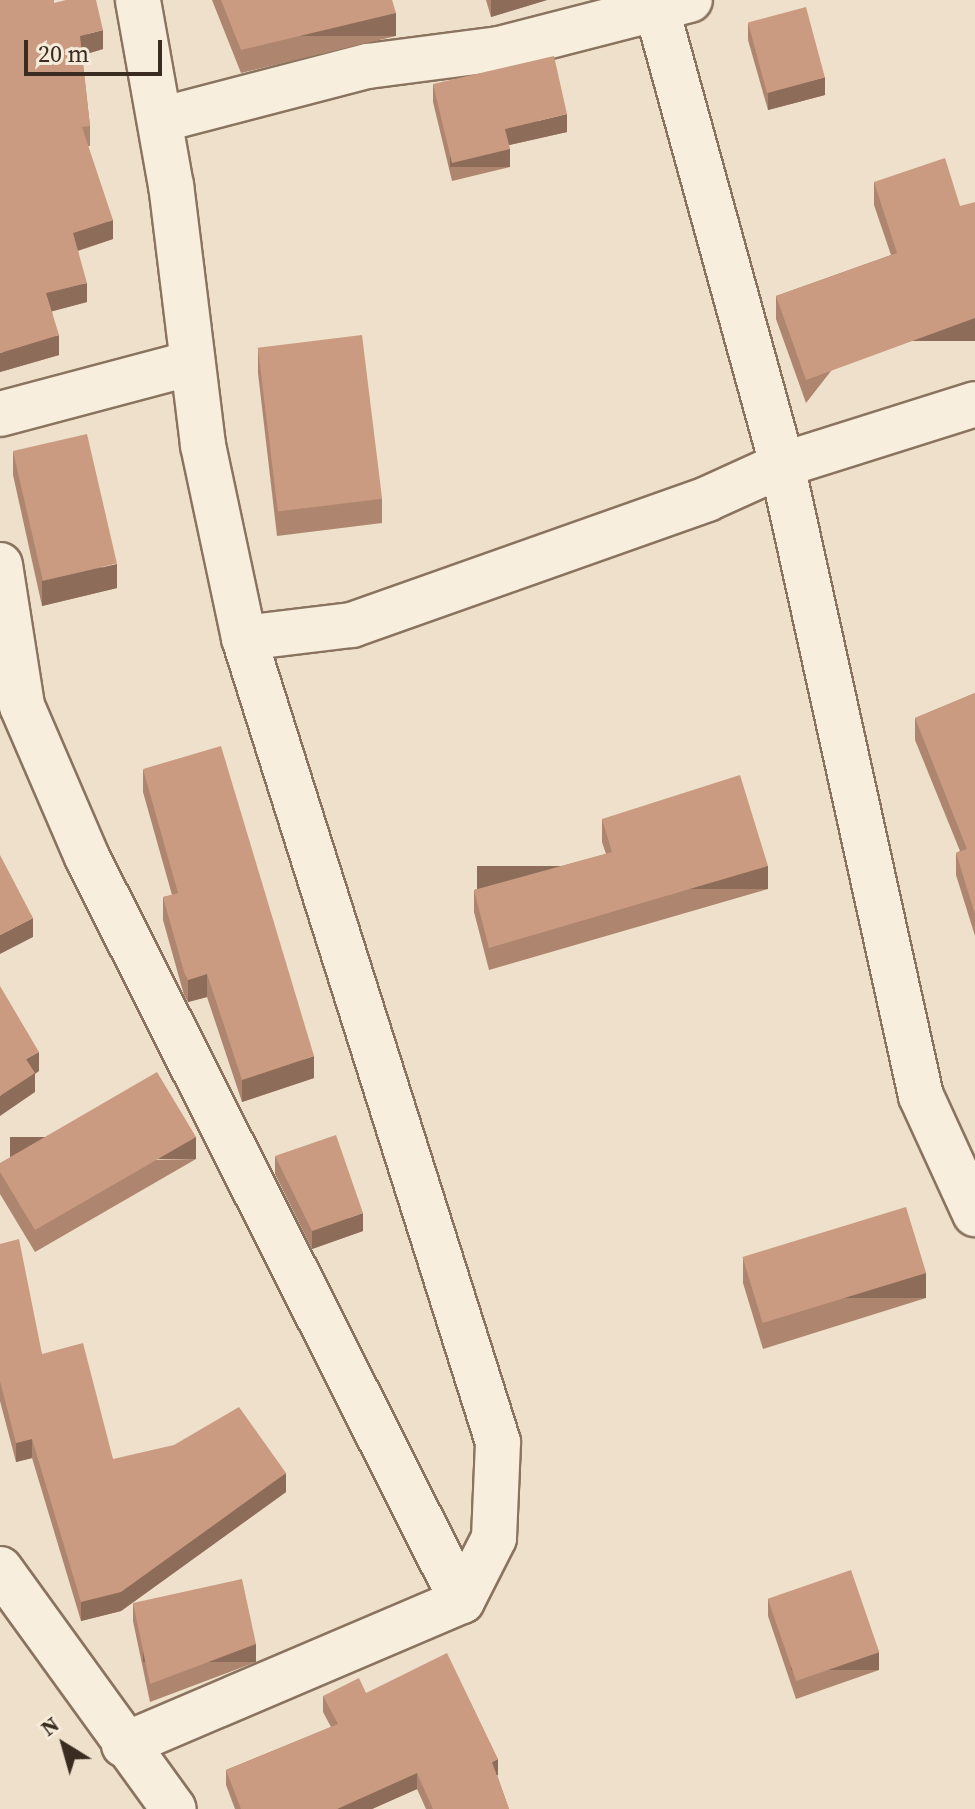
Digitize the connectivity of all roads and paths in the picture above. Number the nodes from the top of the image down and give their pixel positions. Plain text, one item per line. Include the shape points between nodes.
1 (138, 0) edge
2 (673, 5) edge
3 (160, 120) junction
4 (192, 363) junction
5 (975, 404) edge
6 (0, 414) edge
7 (782, 465) junction
8 (0, 565) edge
9 (244, 638) junction
10 (975, 1214) edge
11 (0, 1569) edge
12 (462, 1601) junction
13 (124, 1745) junction
14 (174, 1809) edge

1 - 3 street
2 - 3 street via 499,49 368,66
2 - 7 street
3 - 4 street
4 - 6 street
4 - 9 street
5 - 7 street
7 - 9 street via 352,625
7 - 10 street via 921,1096
8 - 12 street via 22,706 87,857
9 - 12 street via 498,1442 494,1538
11 - 13 street
12 - 13 street
13 - 14 street

